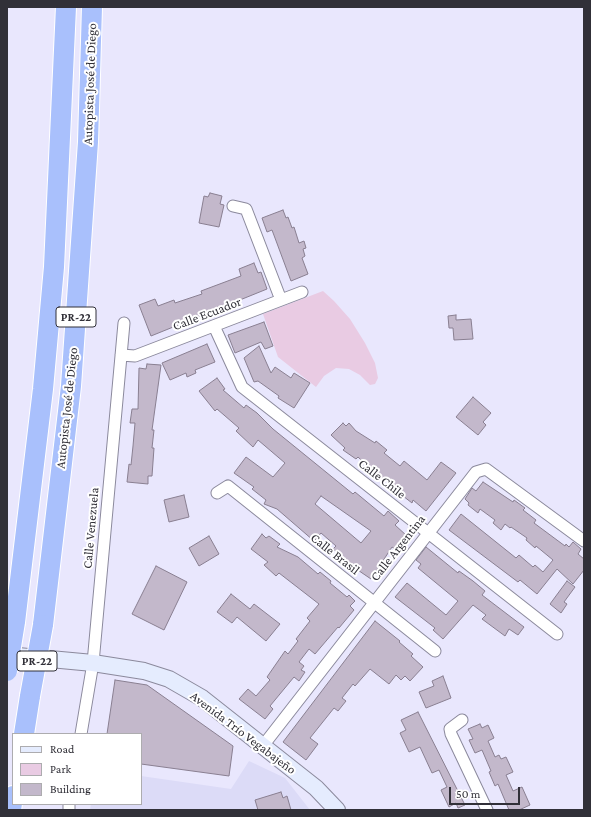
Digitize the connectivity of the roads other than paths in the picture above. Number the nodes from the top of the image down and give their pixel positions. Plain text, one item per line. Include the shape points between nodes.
1 (66, 7) edge
2 (92, 7) edge
3 (233, 206) dead end
4 (302, 292) dead end
5 (281, 300) junction
6 (124, 323) dead end
7 (214, 326) junction
8 (121, 355) junction
9 (217, 493) dead end
10 (427, 533) junction
11 (584, 541) edge
12 (374, 602) junction
13 (557, 634) dead end
14 (435, 651) dead end
15 (7, 655) edge
16 (93, 663) junction
17 (7, 672) edge
18 (462, 720) dead end
19 (24, 733) edge
20 (81, 733) edge
21 (262, 747) junction
22 (337, 810) edge
23 (487, 810) edge

1 - 17 highway, Autopista José de Diego / PR-22, bridge via 53,274 43,389
2 - 19 highway, Autopista José de Diego / PR-22, bridge via 88,142 71,378 43,625
3 - 5 street via 246,209
4 - 5 street, Calle Ecuador
5 - 7 street, Calle Ecuador
6 - 8 street, Calle Venezuela
7 - 8 street, Calle Ecuador via 136,356
7 - 10 street, Calle Chile via 242,387
8 - 16 street, Calle Venezuela
9 - 12 street, Calle Brasil via 228,486
10 - 11 street, Calle Argentina via 476,472 486,469
10 - 12 street, Calle Argentina
10 - 13 street, Calle Chile
12 - 14 street, Calle Brasil
12 - 21 street, Calle Argentina
15 - 16 street, Avenida Trío Vegabajeño
16 - 20 street, Calle Venezuela
16 - 21 street, Avenida Trío Vegabajeño via 144,671 169,679 202,698
18 - 23 street via 450,729 451,734
21 - 22 street, Avenida Trío Vegabajeño via 316,788

